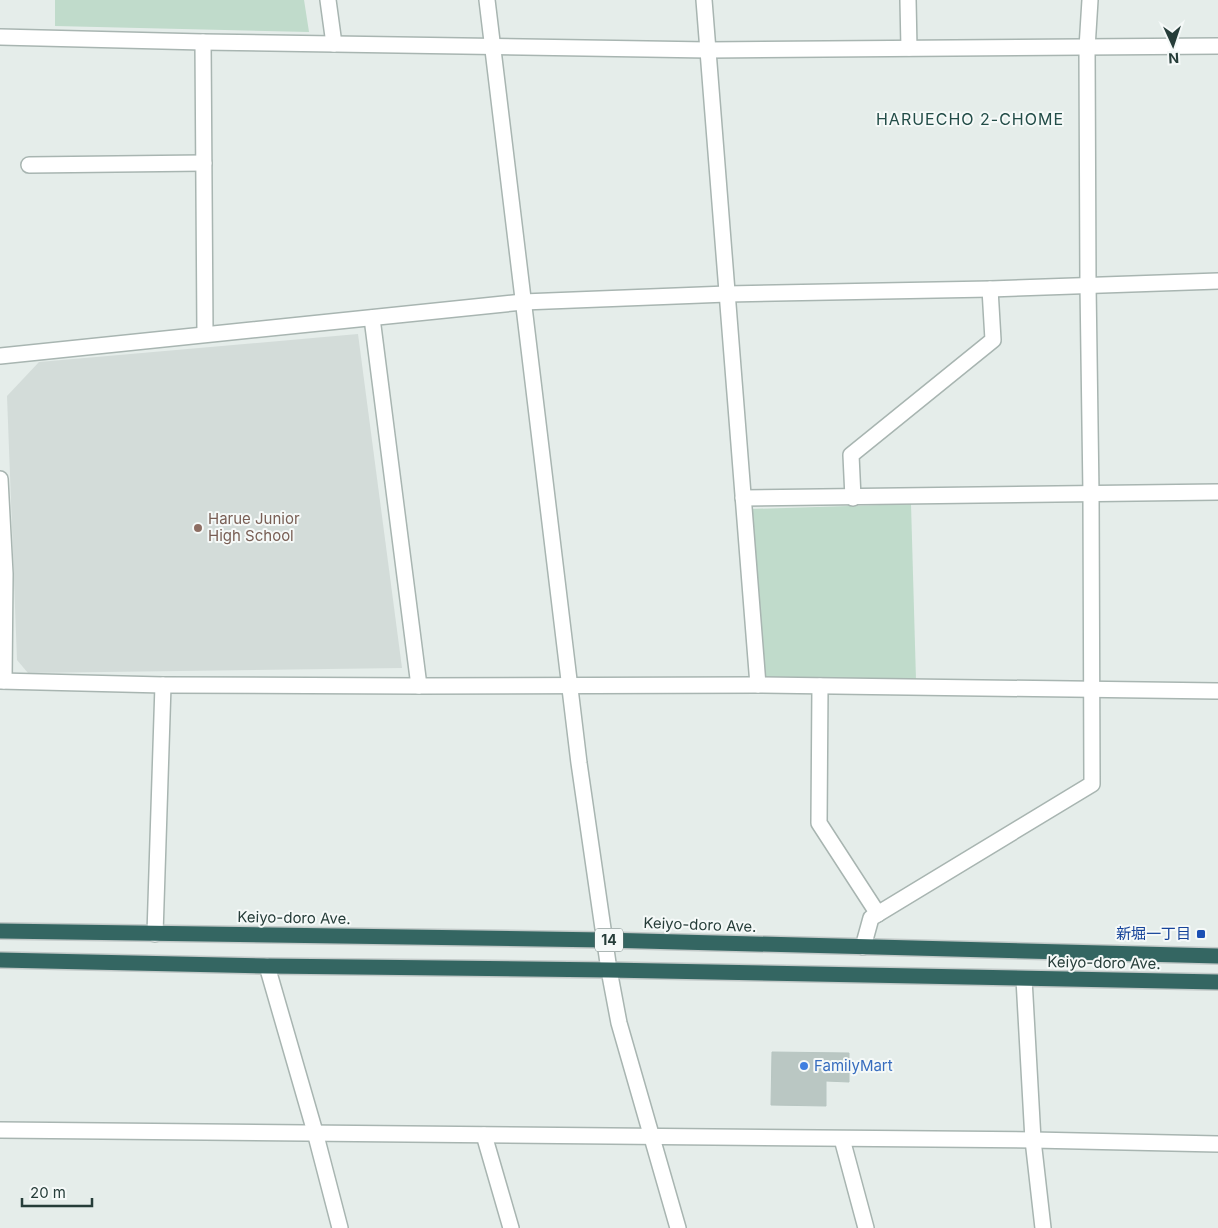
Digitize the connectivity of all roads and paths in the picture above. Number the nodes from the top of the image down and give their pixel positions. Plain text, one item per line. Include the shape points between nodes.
1 (328, 0) edge
2 (487, 0) edge
3 (704, 0) edge
4 (908, 0) edge
5 (1090, 0) edge
6 (0, 37) edge
7 (203, 42) junction
8 (334, 44) junction
9 (1218, 46) edge
10 (494, 47) junction
11 (908, 48) junction
12 (1087, 48) junction
13 (708, 50) junction
14 (204, 163) junction
15 (29, 165) dead end
16 (1218, 281) edge
17 (1088, 285) junction
18 (990, 289) junction
19 (727, 294) junction
20 (523, 302) junction
21 (372, 318) junction
22 (205, 334) junction
23 (0, 356) edge
24 (0, 479) edge
25 (1218, 492) edge
26 (1091, 494) junction
27 (743, 498) junction
28 (853, 498) junction
29 (2, 682) edge
30 (163, 684) junction
31 (758, 685) junction
32 (419, 686) junction
33 (570, 686) junction
34 (820, 686) junction
35 (1092, 691) junction
36 (1218, 692) edge
37 (878, 914) junction
38 (0, 931) edge
39 (155, 934) junction
40 (604, 940) junction
41 (863, 947) junction
42 (1218, 956) edge
43 (0, 960) edge
44 (267, 966) junction
45 (608, 970) junction
46 (1024, 979) junction
47 (1218, 982) edge
48 (0, 1130) edge
49 (315, 1132) junction
50 (484, 1135) junction
51 (652, 1137) junction
52 (842, 1139) junction
53 (1033, 1140) junction
54 (1218, 1144) edge
55 (340, 1228) edge
56 (511, 1228) edge
57 (678, 1228) edge
58 (866, 1228) edge
59 (1043, 1228) edge

1 - 8 street
2 - 10 street
3 - 13 street
4 - 11 street
5 - 12 street
6 - 7 street
7 - 8 street
7 - 14 street
8 - 10 street
9 - 12 street
10 - 13 street
10 - 20 street
11 - 12 street
11 - 13 street
12 - 17 street
13 - 19 street
14 - 15 street
14 - 22 street
16 - 17 street
17 - 18 street
17 - 26 street
18 - 19 street
18 - 28 street via 993,340 851,455
19 - 20 street
19 - 27 street
20 - 21 street
20 - 33 street
21 - 22 street
21 - 32 street
22 - 23 street
24 - 29 street via 5,574
25 - 26 street
26 - 28 street
26 - 35 street
27 - 28 street
27 - 31 street
29 - 30 street
30 - 32 street
30 - 39 street
31 - 33 street
31 - 34 street
32 - 33 street
33 - 40 street
34 - 35 street
34 - 37 street via 819,823
35 - 36 street
35 - 37 street via 1092,784
37 - 41 street via 871,918
38 - 39 highway, Keiyo-doro Ave. / 14
39 - 40 highway, Keiyo-doro Ave. / 14
40 - 41 highway, Keiyo-doro Ave. / 14
40 - 45 street
41 - 42 highway, Keiyo-doro Ave. / 14
43 - 44 highway, Keiyo-doro Ave. / 14
44 - 45 highway, Keiyo-doro Ave. / 14
44 - 49 street
45 - 46 highway, Keiyo-doro Ave. / 14
45 - 51 street via 619,1023
46 - 47 highway, Keiyo-doro Ave. / 14
46 - 53 street
48 - 49 street
49 - 50 street
49 - 55 street
50 - 51 street
50 - 56 street
51 - 52 street
51 - 57 street
52 - 53 street
52 - 58 street
53 - 54 street
53 - 59 street

